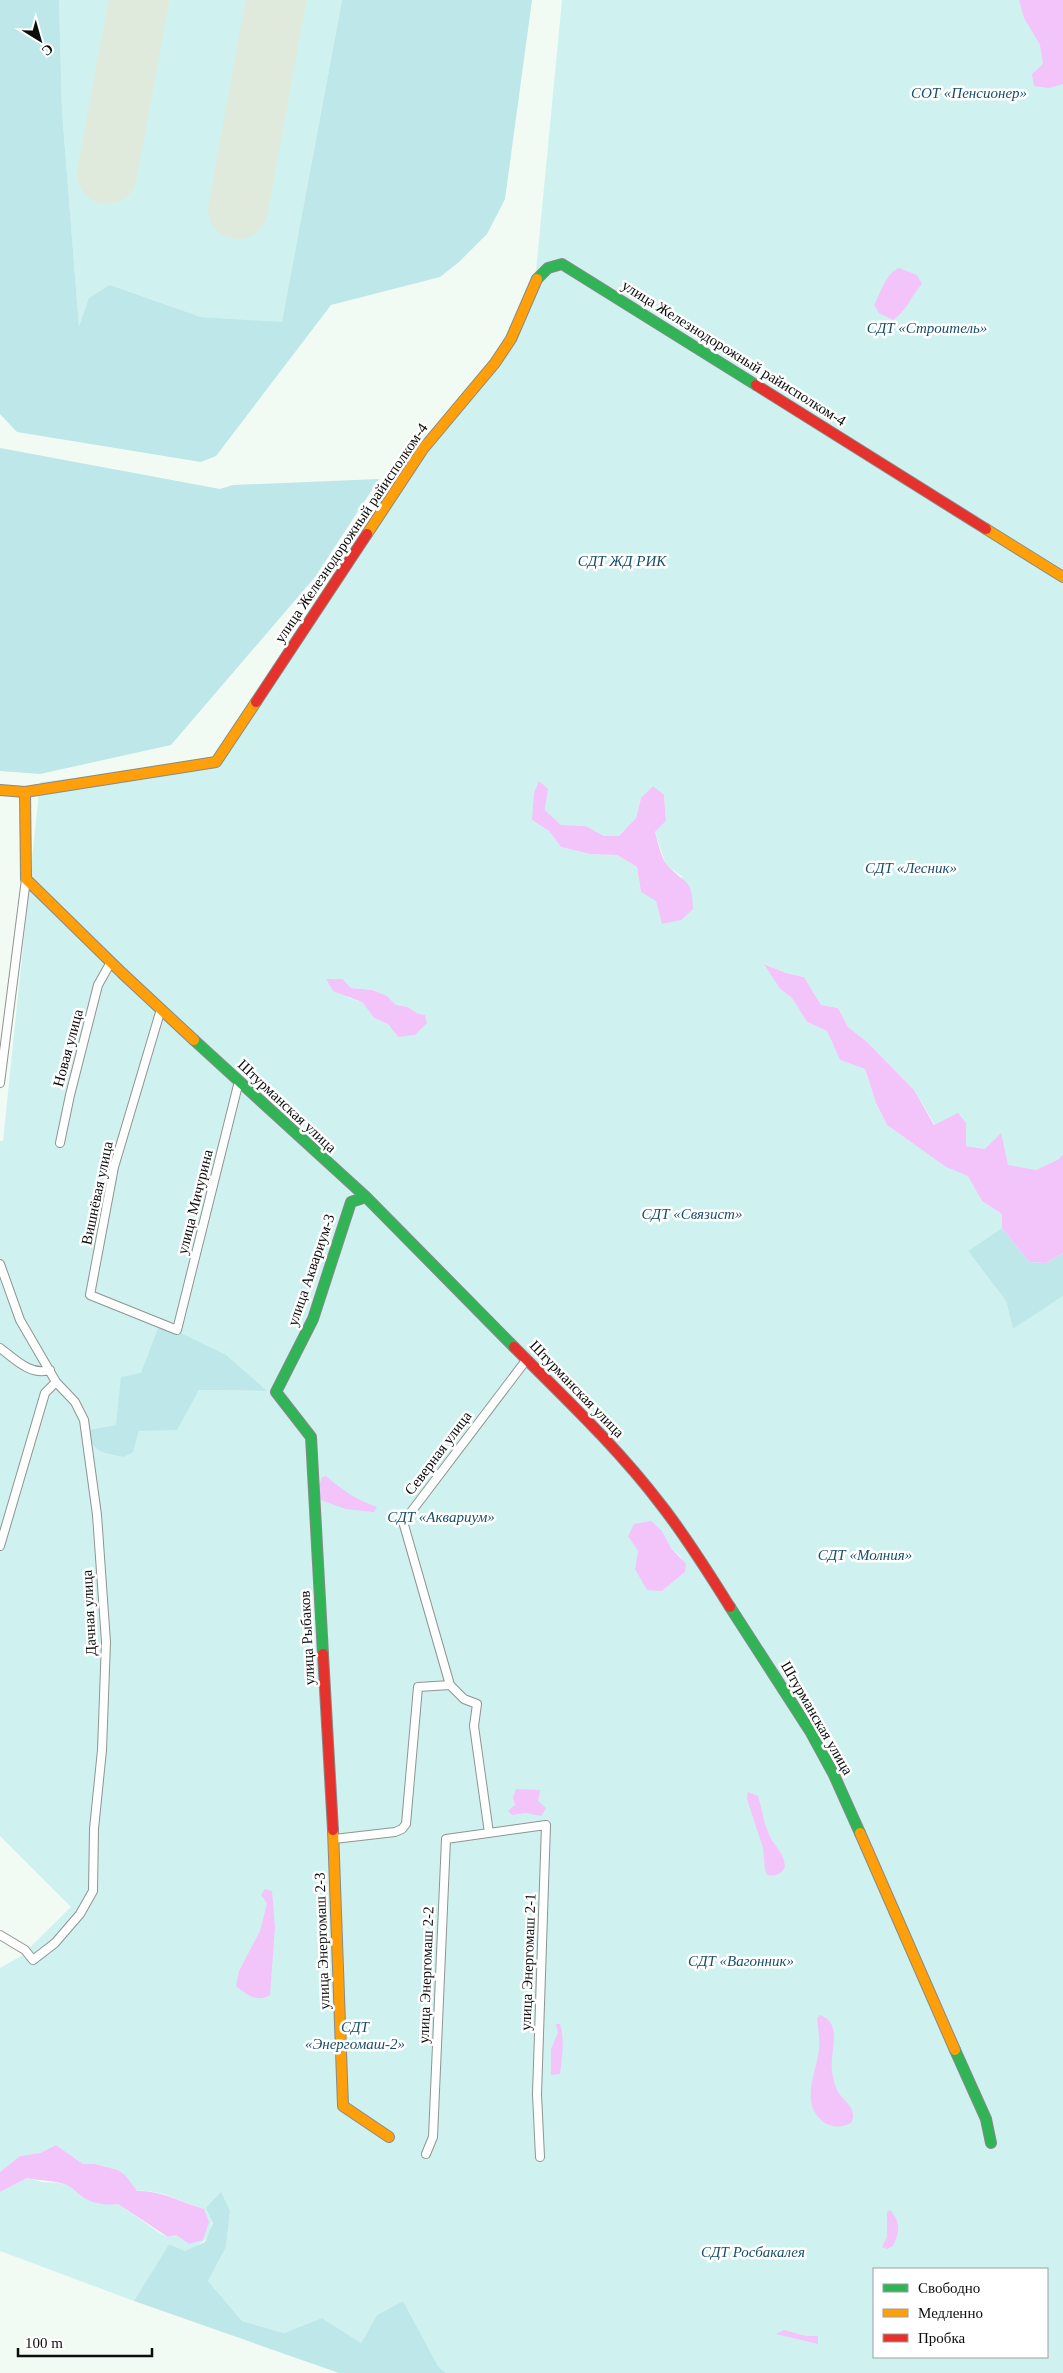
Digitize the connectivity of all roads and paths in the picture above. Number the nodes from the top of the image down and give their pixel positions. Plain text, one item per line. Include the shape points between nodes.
1 (1063, 577) edge
2 (0, 790) edge
3 (26, 792) junction
4 (26, 879) junction
5 (111, 962) junction
6 (161, 1009) junction
7 (239, 1081) junction
8 (0, 1083) edge
9 (60, 1143) dead end
10 (366, 1197) junction
11 (0, 1264) edge
12 (177, 1330) joint
13 (0, 1348) edge
14 (527, 1358) junction
15 (50, 1370) junction
16 (56, 1382) junction
17 (310, 1436) joint
18 (0, 1546) edge
19 (450, 1685) junction
20 (489, 1833) junction
21 (334, 1839) junction
22 (0, 1935) edge
23 (389, 2137) dead end
24 (991, 2143) dead end
25 (426, 2154) dead end
26 (540, 2157) dead end

1 - 3 street, улица Железнодорожный райисполком-4 via 562,264 548,268 537,279 506,347 423,449 216,762
2 - 3 street
3 - 4 street
4 - 5 street, Штурманская улица
4 - 8 street
5 - 6 street, Штурманская улица
5 - 9 street, Новая улица via 98,985
6 - 7 street, Штурманская улица
6 - 12 street, Вишнёвая улица via 114,1167 90,1295
7 - 10 street, Штурманская улица
7 - 12 street, улица Мичурина
10 - 14 street, Штурманская улица
10 - 17 street, улица Аквариум-3 via 351,1202 313,1319 276,1392
11 - 15 street, Дачная улица via 20,1320
13 - 15 street via 31,1370
14 - 19 street, Северная улица via 404,1522
14 - 24 street, Штурманская улица via 612,1446 662,1504 810,1731 850,1808 954,2043 986,2119
15 - 16 street, Дачная улица
16 - 18 street via 46,1393
16 - 22 street, Дачная улица via 75,1402 84,1420 98,1515 106,1652 102,1750 94,1829 94,1891 80,1914 55,1943 33,1960 25,1950
17 - 21 street, улица Рыбаков
19 - 20 street via 464,1699 478,1704 474,1726
19 - 21 street via 418,1687 406,1824 402,1830
20 - 25 street, улица Энергомаш 2-2 via 446,1840 433,2137
20 - 26 street, улица Энергомаш 2-1 via 546,1825 537,2094
21 - 23 street, улица Энергомаш 2-3 via 343,2106

